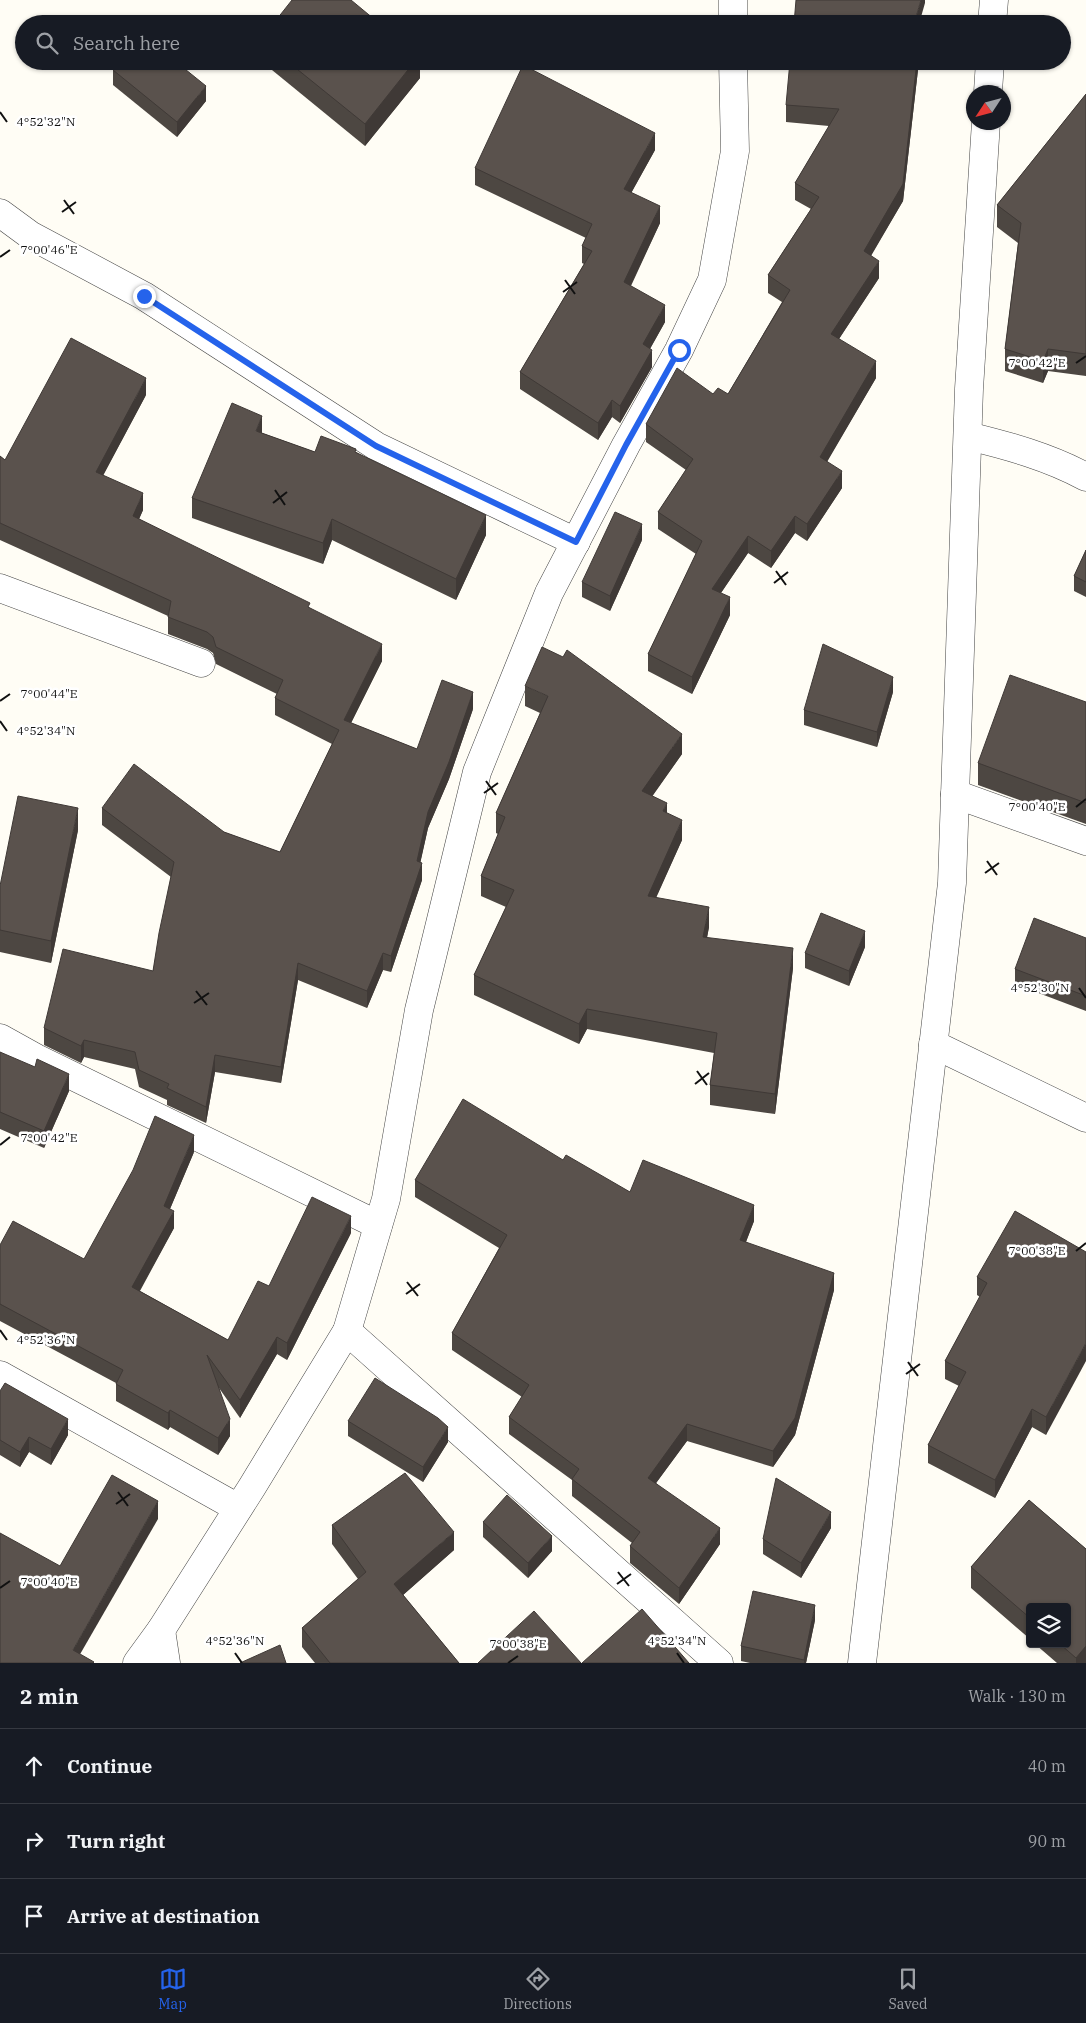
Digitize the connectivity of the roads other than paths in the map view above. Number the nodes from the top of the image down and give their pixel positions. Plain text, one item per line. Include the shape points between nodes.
1 (733, 0) edge
2 (994, 0) edge
3 (733, 15) edge
4 (993, 15) edge
5 (733, 70) edge
6 (989, 70) edge
7 (988, 85) edge
8 (985, 130) edge
9 (0, 213) edge
10 (968, 436) junction
11 (1086, 477) edge
12 (576, 542) junction
13 (0, 588) edge
14 (200, 662) dead end
15 (955, 794) junction
16 (1086, 841) edge
17 (0, 1038) edge
18 (933, 1044) junction
19 (1086, 1118) edge
20 (378, 1225) junction
21 (348, 1330) junction
22 (0, 1375) edge
23 (238, 1508) junction
24 (161, 1630) junction
25 (137, 1663) edge
26 (166, 1663) edge
27 (719, 1663) edge
28 (862, 1663) edge

1 - 3 street
2 - 4 street
5 - 12 street via 735,152 712,280 679,350
6 - 7 street
8 - 10 street
9 - 12 street via 30,235 144,296 376,446
10 - 11 street via 1017,448
10 - 15 street
12 - 20 street via 548,593 477,772 419,1010 386,1200
13 - 14 street
15 - 16 street
15 - 18 street via 952,882
17 - 20 street
18 - 19 street
18 - 28 street
20 - 21 street
21 - 23 street
21 - 27 street
22 - 23 street
23 - 24 street
24 - 25 street
24 - 26 street

